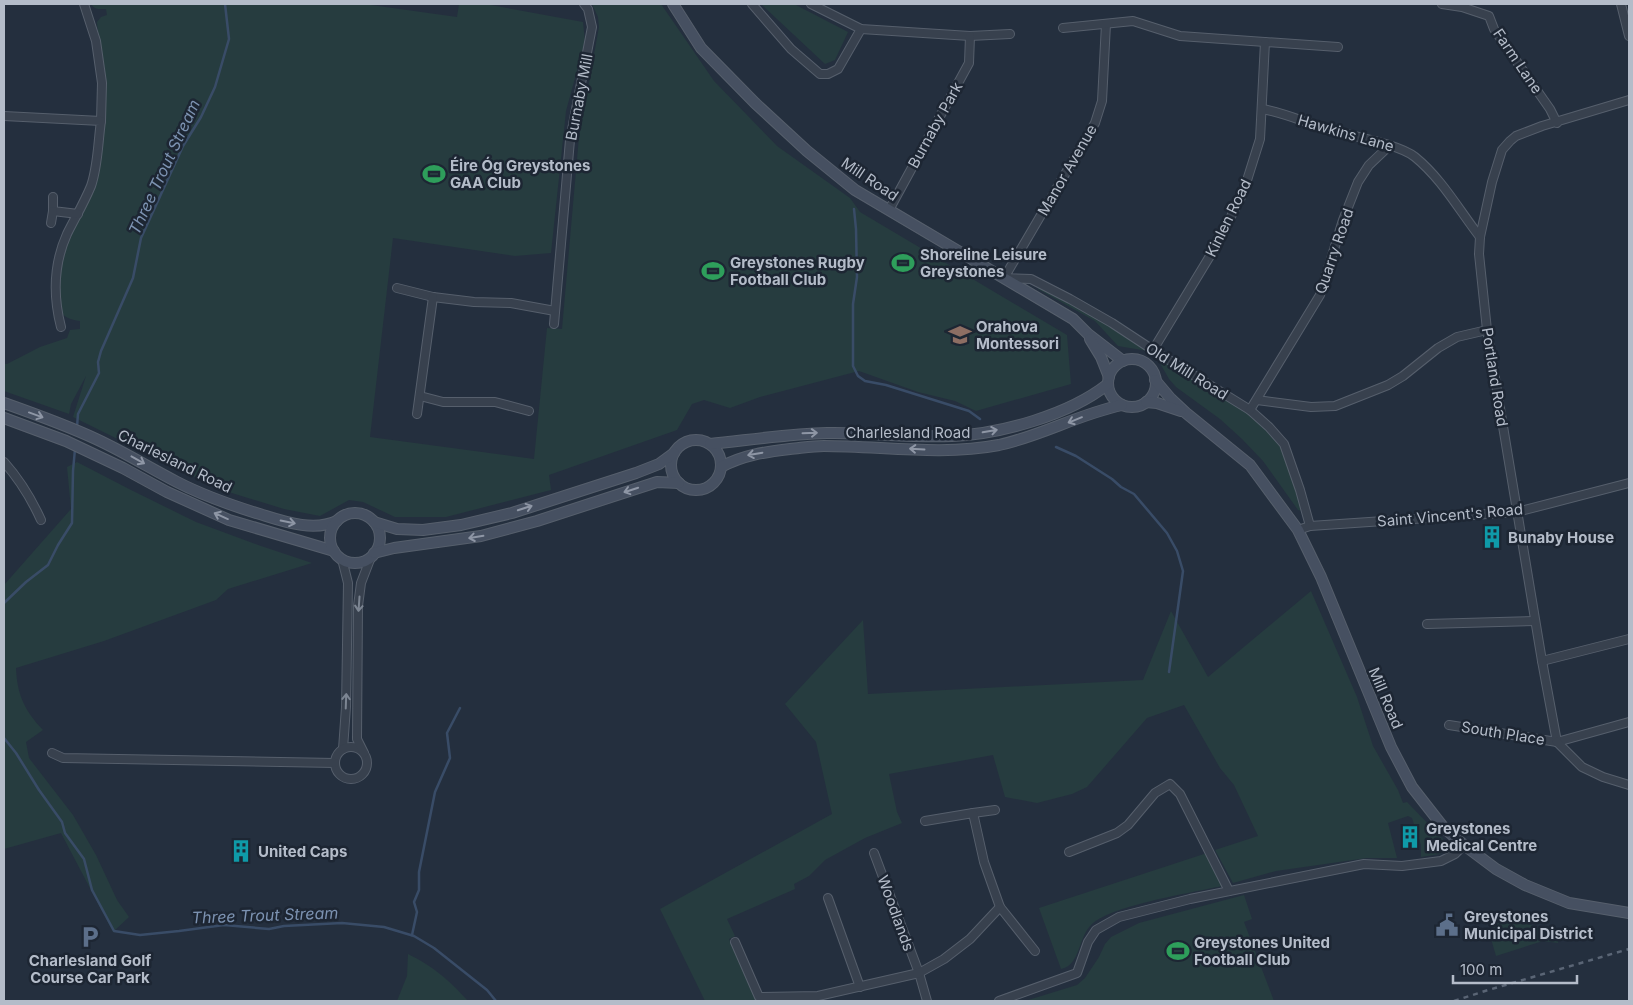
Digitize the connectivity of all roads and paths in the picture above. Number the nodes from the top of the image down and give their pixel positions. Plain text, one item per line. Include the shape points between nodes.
1 (84, 4) edge
2 (584, 4) edge
3 (673, 4) edge
4 (752, 4) edge
5 (810, 4) edge
6 (1442, 4) edge
7 (1621, 4) edge
8 (1106, 24) junction
9 (1063, 28) dead end
10 (861, 29) junction
11 (1010, 34) dead end
12 (970, 36) junction
13 (1629, 36) edge
14 (1265, 42) junction
15 (1338, 47) dead end
16 (1629, 100) edge
17 (1262, 109) junction
18 (4, 116) edge
19 (101, 121) junction
20 (1557, 123) junction
21 (1389, 146) junction
22 (53, 197) dead end
23 (889, 210) junction
24 (53, 212) junction
25 (78, 214) junction
26 (51, 223) dead end
27 (1480, 237) junction
28 (1004, 278) junction
29 (396, 288) dead end
30 (433, 297) junction
31 (555, 311) junction
32 (554, 324) dead end
33 (61, 327) dead end
34 (1486, 330) junction
35 (1088, 334) junction
36 (1154, 350) junction
37 (1123, 361) junction
38 (1108, 380) junction
39 (1155, 380) junction
40 (420, 396) junction
41 (1257, 400) junction
42 (1146, 402) junction
43 (4, 403) edge
44 (1122, 405) junction
45 (1250, 410) junction
46 (529, 411) dead end
47 (1186, 413) junction
48 (417, 414) dead end
49 (4, 418) edge
50 (710, 444) junction
51 (674, 453) junction
52 (4, 462) edge
53 (721, 467) junction
54 (679, 483) junction
55 (1629, 483) edge
56 (1517, 512) junction
57 (41, 520) dead end
58 (337, 521) junction
59 (374, 522) junction
60 (1310, 526) junction
61 (1298, 530) junction
62 (338, 555) junction
63 (372, 555) junction
64 (1535, 621) junction
65 (1427, 624) dead end
66 (1629, 639) edge
67 (1542, 661) junction
68 (1629, 722) edge
69 (1449, 725) dead end
70 (1557, 742) junction
71 (343, 749) junction
72 (52, 753) dead end
73 (364, 753) junction
74 (335, 763) junction
75 (1629, 785) edge
76 (995, 810) dead end
77 (973, 812) junction
78 (925, 820) dead end
79 (1464, 846) junction
80 (1069, 852) dead end
81 (874, 853) dead end
82 (1229, 891) junction
83 (828, 898) dead end
84 (1000, 907) junction
85 (1629, 913) edge
86 (735, 942) dead end
87 (1035, 951) dead end
88 (919, 973) junction
89 (860, 987) junction
90 (927, 1001) edge
91 (999, 1001) edge

1 - 19 street via 96,41 102,83
2 - 31 street, Burnaby Mill via 592,27 570,140
3 - 23 main road, Mill Road via 701,48 755,103 855,190
4 - 10 street via 791,49 820,74 838,69
5 - 10 street
6 - 20 street, Farm Lane via 1489,16 1494,29
7 - 13 street
8 - 9 street
8 - 14 street via 1133,21 1180,36
8 - 28 street, Manor Avenue via 1102,101 1095,123
10 - 12 street
11 - 12 street
12 - 23 street, Burnaby Park via 969,63
14 - 15 street
14 - 17 street, Kinlen Road
16 - 20 street, Portland Road
17 - 21 street, Hawkins Lane
17 - 36 street, Kinlen Road via 1260,139 1243,192 1216,246
18 - 19 street
19 - 25 street via 91,184
20 - 27 street, Portland Road via 1516,136 1502,150
21 - 27 street, Hawkins Lane via 1413,156 1432,172
21 - 41 street, Quarry Road via 1369,165 1358,182 1320,295
22 - 24 street
23 - 28 main road, Mill Road
24 - 25 street
24 - 26 street
25 - 33 street via 61,251 55,279 56,309
27 - 34 street, Portland Road
28 - 35 main road, Mill Road via 1073,319
28 - 36 street, Old Mill Road via 1031,279
29 - 30 street
30 - 31 street via 511,303
30 - 40 street
31 - 32 street, Burnaby Mill
34 - 41 street via 1457,336 1388,385 1335,406 1311,407
34 - 56 street, Portland Road
35 - 37 main road, Mill Road
35 - 38 main road, Mill Road
36 - 45 street, Old Mill Road
37 - 38 main road via 1112,369
37 - 39 main road via 1141,361
38 - 44 main road via 1111,394
50 -> 38 main road, Charlesland Road via 803,434 854,432 953,436 992,432 1058,411 1097,392
39 - 42 main road via 1154,392
39 - 47 main road, Mill Road
40 - 46 street via 443,402 496,402
40 - 48 street
41 - 45 street, Quarry Road
42 - 44 main road via 1136,407
42 - 47 main road, Mill Road
43 -> 58 main road, Charlesland Road via 95,438 227,504 309,526 326,526
44 -> 53 main road, Charlesland Road via 1104,408 999,445 931,450 822,446 747,455
45 - 60 street, Old Mill Road via 1284,444
47 - 61 main road, Mill Road via 1250,464
62 -> 49 main road, Charlesland Road via 229,520 95,454
50 - 51 main road via 692,440 682,444
50 - 53 main road via 719,456
51 - 54 main road via 672,470
59 -> 51 main road via 397,529 424,530 461,525 512,513 636,473 659,464
52 - 57 street via 18,477
53 - 54 main road via 715,480 706,487 694,490
54 -> 63 main road via 657,482 481,536 394,548
55 - 56 street, Saint Vincent's Road
56 - 60 street, Saint Vincent's Road
56 - 64 street, Portland Road
58 - 59 main road via 356,513
58 - 62 main road via 331,540
59 - 63 main road via 380,538
60 - 61 street, Saint Vincent's Road
61 - 79 main road, Mill Road via 1321,577 1391,747 1412,787 1444,828
62 - 63 main road via 361,562
71 -> 62 street via 348,583
63 -> 73 street via 361,583 358,606 357,739
64 - 65 street
64 - 67 street, Portland Road
66 - 67 street
67 - 70 street, Portland Road
68 - 70 street
69 - 70 street, South Place
70 - 75 street via 1582,767
71 - 73 street via 354,747
71 - 74 street
72 - 74 street via 63,758
73 - 74 street via 367,768 357,778 342,776
76 - 77 street
77 - 78 street
77 - 84 street via 984,862
79 - 82 street via 1441,861 1402,866 1364,864
79 - 85 main road, Mill Road via 1525,885 1570,903
80 - 82 street via 1117,833 1155,794 1170,784 1180,794
81 - 88 street, Woodlands
82 - 91 street via 1119,917 1096,930 1077,973
83 - 89 street
84 - 87 street
84 - 88 street via 970,939
86 - 89 street via 759,997 818,996
88 - 89 street
88 - 90 street, Woodlands

